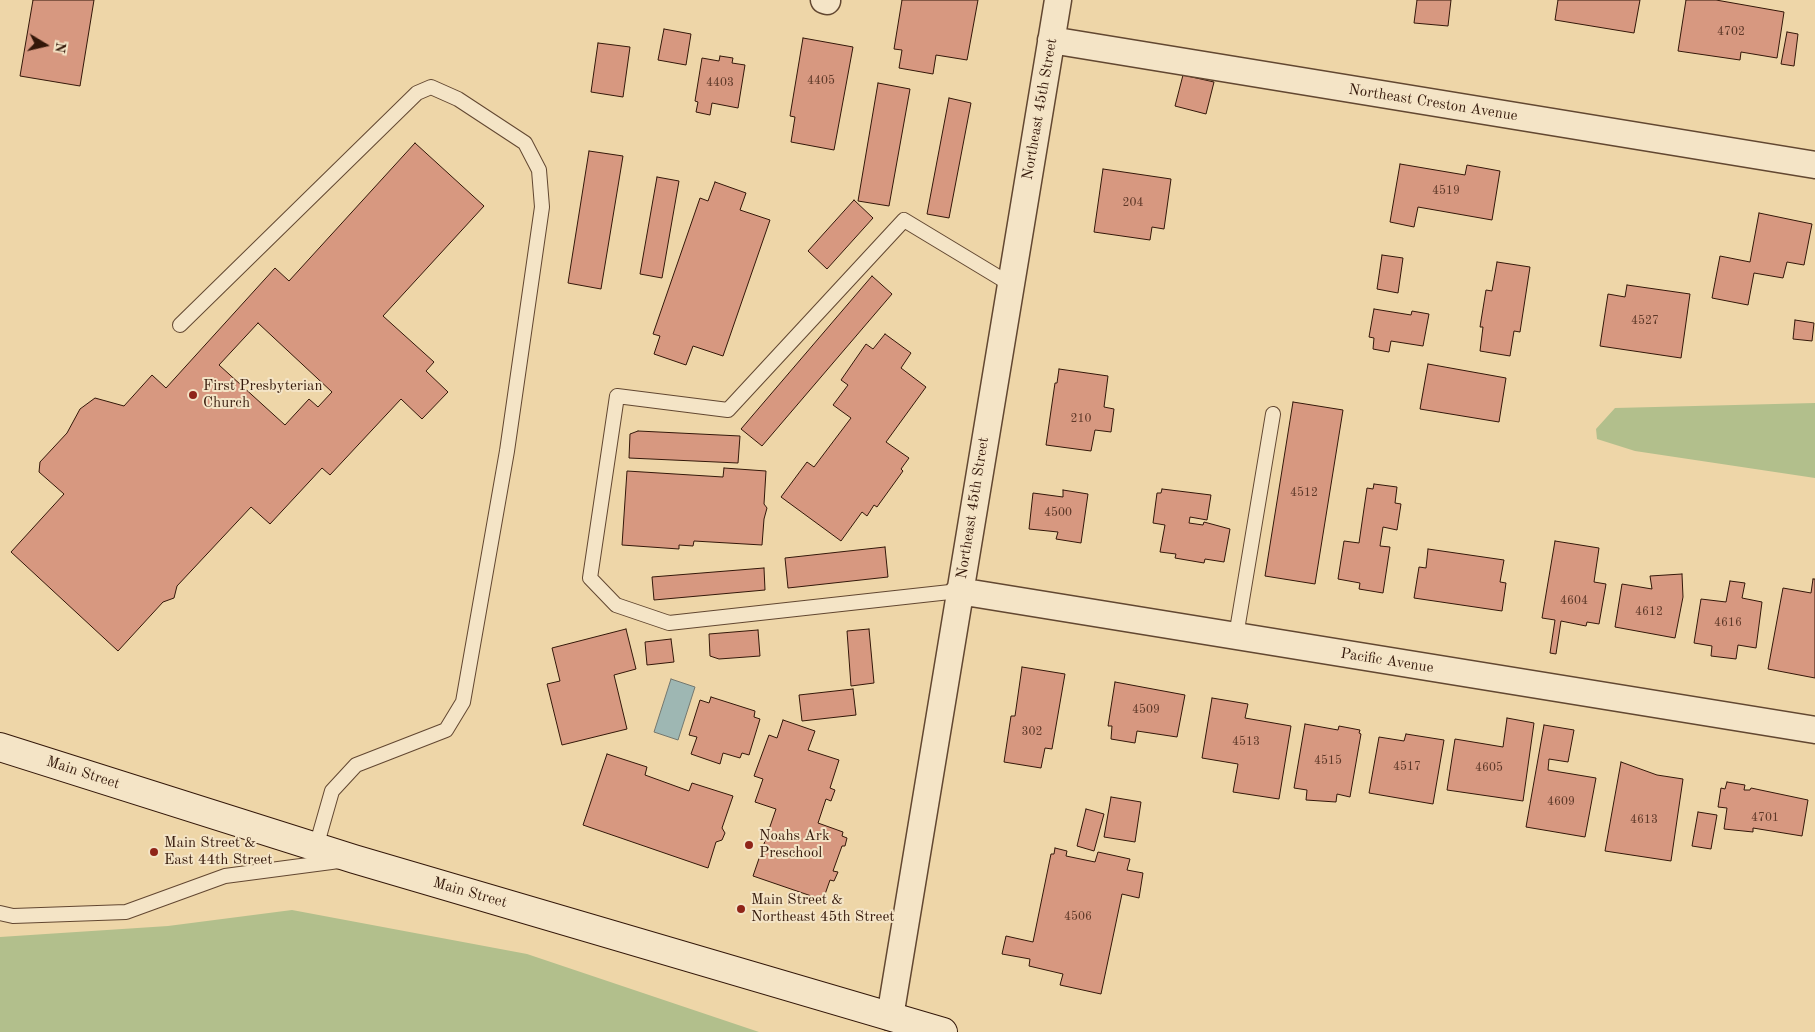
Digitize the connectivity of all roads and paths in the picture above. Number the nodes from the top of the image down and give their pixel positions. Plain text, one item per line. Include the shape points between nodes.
1 (1058, 0) edge
2 (1051, 40) junction
3 (1815, 165) edge
4 (1010, 284) junction
5 (180, 326) dead end
6 (1273, 414) dead end
7 (959, 591) junction
8 (1236, 636) junction
9 (1815, 730) edge
10 (0, 747) edge
11 (316, 847) junction
12 (354, 859) junction
13 (0, 913) edge
14 (890, 1017) junction
15 (943, 1032) edge

1 - 2 street, Northeast 45th Street
2 - 3 street, Northeast Creston Avenue
2 - 4 street, Northeast 45th Street
4 - 7 street, Northeast 45th Street
4 - 7 lane via 904,220 728,410 618,396 590,578 616,605 669,623
5 - 11 lane via 416,93 431,87 458,99 525,143 539,170 542,207 507,451 463,702 446,730 356,765 332,791
6 - 8 lane
7 - 8 street, Pacific Avenue
7 - 14 street, Northeast 45th Street
8 - 9 street, Pacific Avenue
10 - 11 main road, Main Street
11 - 12 main road, Main Street
12 - 13 lane via 225,876 126,912 14,916
12 - 14 main road, Main Street
14 - 15 main road, Main Street

